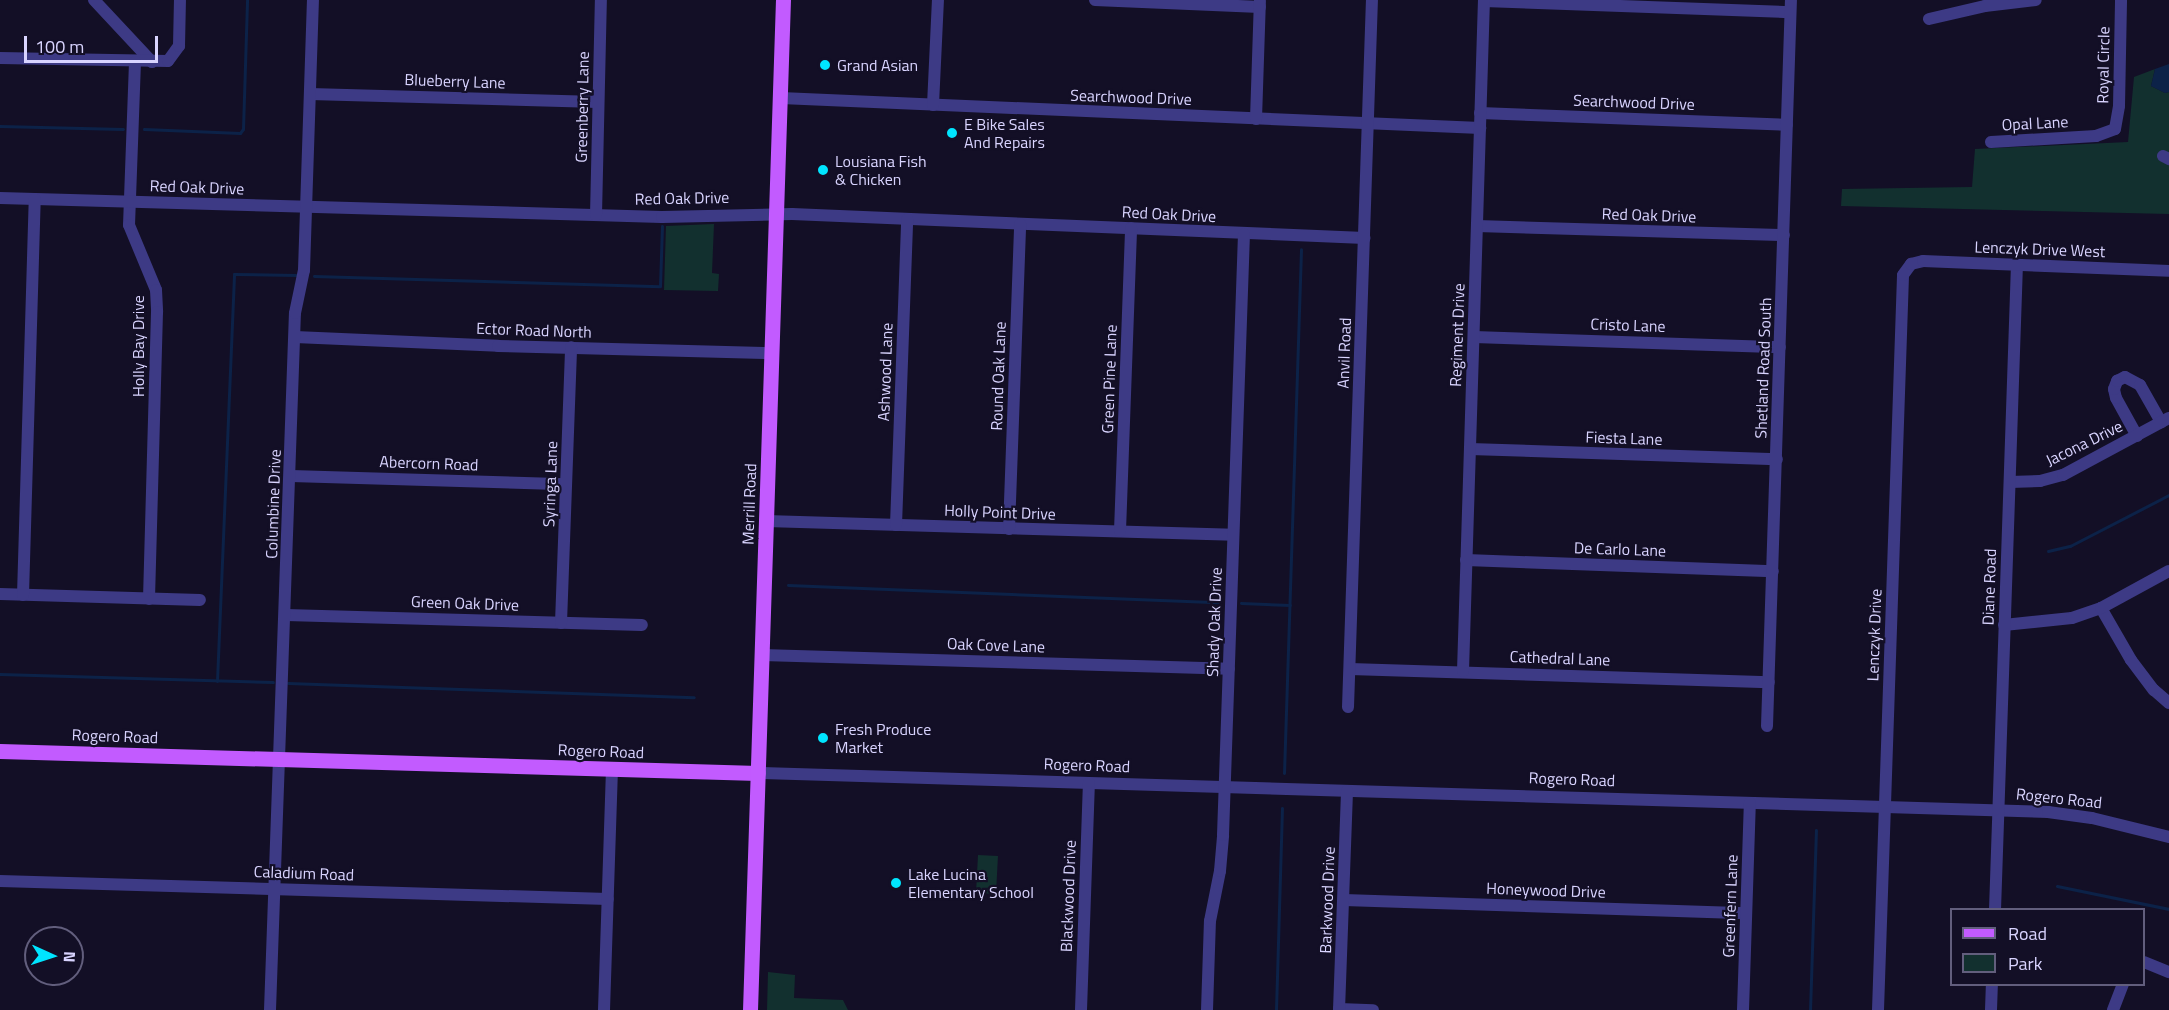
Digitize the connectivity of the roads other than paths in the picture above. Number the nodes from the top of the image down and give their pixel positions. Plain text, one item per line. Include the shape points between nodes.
1 (94, 0) edge
2 (180, 0) edge
3 (313, 0) edge
4 (601, 0) edge
5 (783, 0) edge
6 (938, 0) edge
7 (1095, 0) edge
8 (1372, 0) edge
9 (2036, 0) edge
10 (2121, 0) edge
11 (1148, 1) edge
12 (1484, 1) edge
13 (1590, 2) edge
14 (1260, 3) edge
15 (1791, 6) edge
16 (1929, 19) dead end
17 (0, 58) edge
18 (135, 62) junction
19 (152, 62) junction
20 (310, 93) junction
21 (780, 98) junction
22 (598, 102) junction
23 (933, 105) junction
24 (1480, 113) junction
25 (1256, 119) junction
26 (1368, 124) junction
27 (1787, 125) junction
28 (1480, 128) junction
29 (2115, 129) joint
30 (1991, 142) dead end
31 (0, 198) edge
32 (34, 199) junction
33 (129, 201) junction
34 (307, 207) junction
35 (776, 214) junction
36 (596, 215) junction
37 (907, 219) junction
38 (1020, 224) junction
39 (1477, 226) junction
40 (1131, 228) junction
41 (1244, 234) junction
42 (1784, 236) junction
43 (1364, 238) junction
44 (1911, 264) joint
45 (2017, 265) junction
46 (2169, 271) edge
47 (295, 337) junction
48 (1474, 337) junction
49 (571, 347) junction
50 (1780, 347) junction
51 (773, 353) junction
52 (2165, 420) edge
53 (2137, 436) junction
54 (1470, 449) junction
55 (1777, 459) junction
56 (291, 476) junction
57 (2010, 482) junction
58 (566, 484) junction
59 (766, 521) junction
60 (896, 525) junction
61 (1009, 529) junction
62 (1120, 531) junction
63 (1233, 535) junction
64 (1466, 560) junction
65 (1773, 571) junction
66 (2169, 572) edge
67 (0, 594) edge
68 (23, 595) junction
69 (149, 599) junction
70 (200, 600) dead end
71 (2101, 608) junction
72 (286, 615) junction
73 (561, 623) junction
74 (642, 625) dead end
75 (2004, 625) junction
76 (762, 655) junction
77 (1229, 669) junction
78 (1350, 669) junction
79 (1462, 672) junction
80 (1769, 682) junction
81 (2169, 703) edge
82 (1348, 707) dead end
83 (1767, 726) dead end
84 (0, 751) edge
85 (278, 759) junction
86 (612, 769) junction
87 (758, 772) junction
88 (1089, 783) junction
89 (1225, 787) junction
90 (1347, 791) junction
91 (1750, 803) junction
92 (1885, 806) junction
93 (1998, 810) junction
94 (2169, 837) edge
95 (0, 881) edge
96 (274, 889) junction
97 (608, 899) junction
98 (1344, 900) junction
99 (1995, 908) edge
100 (1746, 913) junction
101 (2145, 962) edge
102 (2169, 972) edge
103 (1992, 986) edge
104 (2122, 986) edge
105 (1339, 1009) edge
106 (270, 1010) edge
107 (604, 1010) edge
108 (750, 1010) edge
109 (1081, 1010) edge
110 (1207, 1010) edge
111 (1373, 1010) edge
112 (1743, 1010) edge
113 (1878, 1010) edge
114 (1991, 1010) edge
115 (2113, 1010) edge

1 - 19 street
2 - 19 street via 179,46 168,61
3 - 20 street, Columbine Drive
4 - 22 street, Greenberry Lane
5 - 21 main road, Merrill Road
6 - 23 street
7 - 11 street
8 - 26 street, Anvil Road
9 - 16 street via 1985,6
10 - 29 street, Royal Circle via 2120,106
11 - 14 street
12 - 13 street
12 - 24 street, Regiment Drive
13 - 15 street
14 - 25 street
15 - 27 street, Shetland Road South
17 - 18 street
18 - 19 street
18 - 33 street, Holly Bay Drive
20 - 22 street, Blueberry Lane
20 - 34 street, Columbine Drive
21 - 23 street, Searchwood Drive
21 - 35 main road, Merrill Road
22 - 36 street, Greenberry Lane
23 - 25 street, Searchwood Drive
24 - 27 street, Searchwood Drive
24 - 28 street, Regiment Drive
25 - 26 street, Searchwood Drive
26 - 28 street, Searchwood Drive
26 - 43 street, Anvil Road
27 - 42 street, Shetland Road South
28 - 39 street, Regiment Drive
29 - 30 street, Opal Lane via 2096,136
31 - 32 street, Red Oak Drive
32 - 33 street, Red Oak Drive
32 - 68 street
33 - 34 street, Red Oak Drive
33 - 69 street, Holly Bay Drive via 129,225 156,290
34 - 36 street, Red Oak Drive
34 - 47 street, Columbine Drive
35 - 36 street, Red Oak Drive
35 - 37 street, Red Oak Drive
35 - 51 main road, Merrill Road
37 - 38 street, Red Oak Drive
37 - 60 street, Ashwood Lane
38 - 40 street, Red Oak Drive
38 - 61 street, Round Oak Lane
39 - 42 street, Red Oak Drive
39 - 48 street, Regiment Drive
40 - 41 street, Red Oak Drive
40 - 62 street, Green Pine Lane
41 - 43 street, Red Oak Drive
41 - 63 street, Shady Oak Drive
42 - 50 street, Shetland Road South
43 - 78 street, Anvil Road
44 - 45 street, Lenczyk Drive West via 1923,261
44 - 92 street, Lenczyk Drive via 1903,274
45 - 46 street, Lenczyk Drive West
45 - 57 street, Diane Road
47 - 49 street, Ector Road North
47 - 56 street, Columbine Drive
48 - 50 street, Cristo Lane
48 - 54 street, Regiment Drive
49 - 51 street, Ector Road North
49 - 58 street, Syringa Lane
50 - 55 street, Shetland Road South
51 - 59 main road, Merrill Road
52 - 53 street, Jacona Drive
52 - 53 street via 2139,385 2126,377 2117,381 2116,398
53 - 57 street, Jacona Drive via 2063,475
54 - 55 street, Fiesta Lane
54 - 64 street, Regiment Drive
55 - 65 street, Shetland Road South
56 - 58 street, Abercorn Road
56 - 72 street, Columbine Drive
57 - 75 street, Diane Road
58 - 73 street, Syringa Lane
59 - 60 street, Holly Point Drive
59 - 76 main road, Merrill Road
60 - 61 street, Holly Point Drive
61 - 62 street, Holly Point Drive
62 - 63 street, Holly Point Drive
63 - 77 street, Shady Oak Drive
64 - 65 street, De Carlo Lane
64 - 79 street, Regiment Drive
65 - 80 street, Shetland Road South
66 - 71 street
67 - 68 street
68 - 69 street
69 - 70 street
71 - 75 street via 2072,618
71 - 81 street via 2131,660
72 - 73 street, Green Oak Drive
72 - 85 street, Columbine Drive
73 - 74 street, Green Oak Drive
75 - 93 street, Diane Road
76 - 77 street, Oak Cove Lane
76 - 87 main road, Merrill Road
77 - 89 street, Shady Oak Drive
78 - 79 street, Cathedral Lane
78 - 82 street, Anvil Road
79 - 80 street, Cathedral Lane
80 - 83 street, Shetland Road South
84 - 85 main road, Rogero Road
85 - 86 main road, Rogero Road
85 - 96 street, Columbine Drive
86 - 87 main road, Rogero Road
86 - 97 street
87 - 88 street, Rogero Road
87 - 108 main road, Merrill Road
88 - 89 street, Rogero Road
88 - 109 street, Blackwood Drive
89 - 90 street, Rogero Road
89 - 110 street, Shady Oak Drive via 1220,871 1210,921
90 - 91 street, Rogero Road
90 - 98 street, Barkwood Drive
91 - 92 street, Rogero Road
91 - 100 street, Greenfern Lane
92 - 93 street, Rogero Road
92 - 113 street, Lenczyk Drive
93 - 94 street, Rogero Road via 2092,818
93 - 99 street, Diane Road
95 - 96 street, Caladium Road
96 - 97 street, Caladium Road
96 - 106 street, Columbine Drive
97 - 107 street
98 - 100 street, Honeywood Drive
98 - 105 street, Barkwood Drive
100 - 112 street, Greenfern Lane
101 - 102 street
103 - 114 street
104 - 115 street
105 - 111 street

